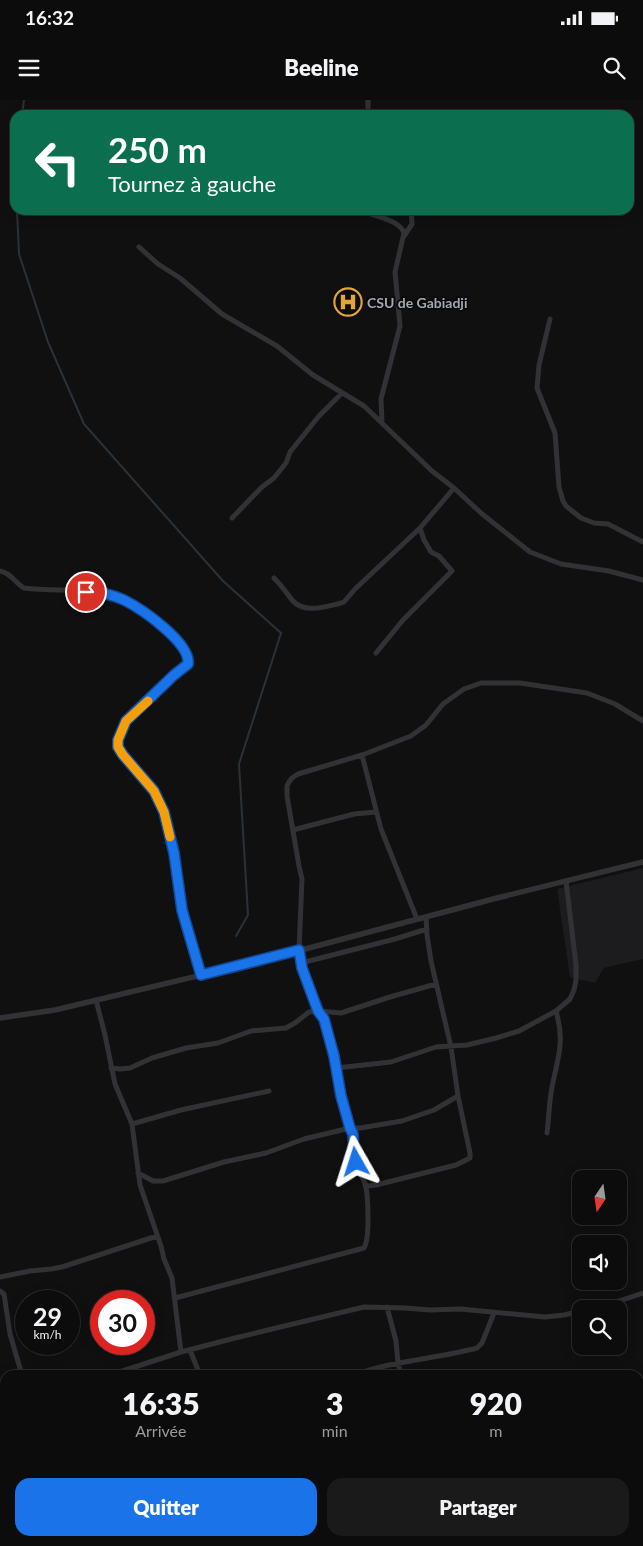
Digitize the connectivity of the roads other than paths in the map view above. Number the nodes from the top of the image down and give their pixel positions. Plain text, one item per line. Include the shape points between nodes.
1 (373, 215) edge
2 (411, 215) edge
3 (404, 236) junction
4 (140, 247) dead end
5 (550, 320) dead end
6 (342, 393) junction
7 (382, 422) junction
8 (454, 488) junction
9 (232, 518) dead end
10 (420, 528) junction
11 (643, 542) edge
12 (0, 571) edge
13 (274, 578) dead end
14 (643, 580) edge
15 (376, 653) dead end
16 (643, 721) edge
17 (362, 755) junction
18 (376, 812) junction
19 (294, 830) junction
20 (643, 862) edge
21 (566, 881) junction
22 (426, 917) junction
23 (417, 919) junction
24 (426, 929) junction
25 (299, 950) junction
26 (301, 963) junction
27 (201, 975) junction
28 (436, 984) junction
29 (96, 1000) junction
30 (318, 1011) junction
31 (556, 1011) junction
32 (0, 1018) edge
33 (452, 1046) junction
34 (111, 1068) junction
35 (336, 1068) junction
36 (269, 1091) dead end
37 (458, 1096) junction
38 (132, 1124) junction
39 (350, 1128) junction
40 (547, 1133) dead end
41 (138, 1173) junction
42 (366, 1186) junction
43 (157, 1236) junction
44 (0, 1277) edge
45 (0, 1290) edge
46 (643, 1293) edge
47 (175, 1298) junction
48 (625, 1300) edge
49 (387, 1307) junction
50 (494, 1313) junction
51 (572, 1313) edge
52 (190, 1350) junction
53 (182, 1352) junction
54 (398, 1363) junction
55 (21, 1370) edge
56 (126, 1370) edge
57 (198, 1370) edge
58 (370, 1370) edge
59 (400, 1370) edge

1 - 3 street via 398,225
2 - 3 street via 412,224
3 - 7 street via 395,272 400,326 381,399
4 - 6 street via 228,318 277,346 303,368
5 - 11 street via 538,365 537,388 555,433 558,487 562,501 581,518 608,524
6 - 7 street
6 - 9 street via 290,452 274,478
7 - 8 street
8 - 10 street
8 - 14 street via 535,554 561,564
10 - 13 street via 344,602 304,608 294,602
10 - 15 street via 431,552 452,571 403,620
12 - 27 street via 11,575 24,588 94,591 126,601 164,627 188,654 188,664 126,721 118,747 154,791 164,812 182,910
16 - 17 street via 615,704 587,693 520,683 481,683 464,689 443,704 426,725 411,736
17 - 18 street
17 - 19 street via 305,771 292,778 287,790
18 - 19 street via 354,814
18 - 23 street
19 - 25 street via 302,879
20 - 21 street
21 - 22 street
21 - 31 street via 576,980 570,999
22 - 23 street
22 - 24 street
23 - 25 street
24 - 26 street
24 - 28 street
25 - 26 street
25 - 27 street
26 - 30 street
27 - 29 street
28 - 30 street via 341,1013
28 - 33 street
29 - 32 street
29 - 34 street
30 - 34 street via 309,1012 286,1028 251,1031 218,1043 152,1058 130,1068
30 - 35 street via 324,1019
31 - 33 street via 519,1031
31 - 40 street via 560,1024 560,1051 551,1088
33 - 35 street via 436,1047 391,1062
33 - 37 street
34 - 38 street
35 - 39 street
36 - 38 street
37 - 39 street via 434,1110 402,1121
37 - 42 street via 470,1158 456,1165
38 - 41 street
39 - 41 street via 163,1181 153,1181
39 - 42 street via 356,1162
41 - 43 street
42 - 47 street via 368,1226 364,1248
43 - 44 street via 51,1270
43 - 47 street via 172,1278
45 - 55 street via 4,1294 10,1334
46 - 48 street
47 - 53 street
49 - 50 street
49 - 52 street via 364,1307
49 - 54 street
50 - 51 street via 545,1317
50 - 54 street via 477,1348
52 - 53 street
52 - 57 street
53 - 56 street
54 - 58 street
54 - 59 street

